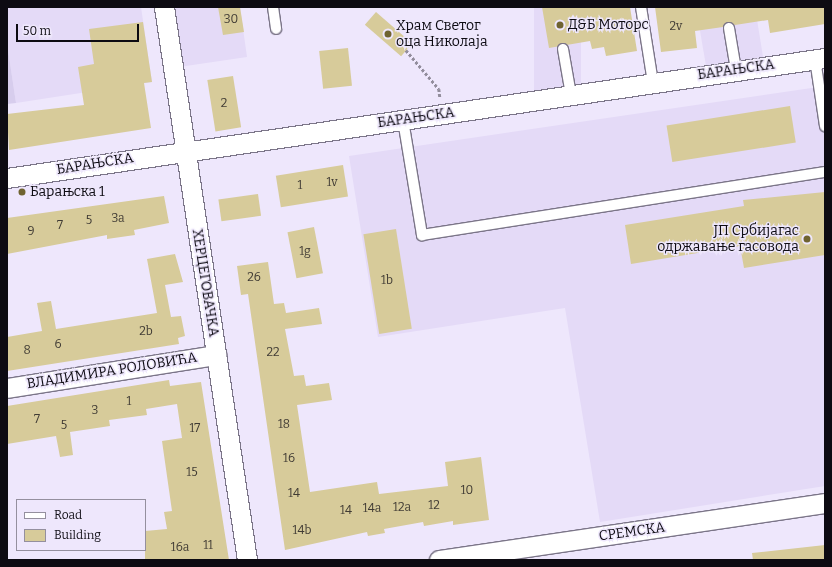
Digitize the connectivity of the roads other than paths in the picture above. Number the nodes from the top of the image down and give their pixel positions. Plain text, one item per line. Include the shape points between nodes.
1 (164, 7) edge
2 (273, 7) edge
3 (641, 7) edge
4 (729, 28) dead end
5 (276, 29) dead end
6 (563, 49) dead end
7 (820, 58) edge
8 (736, 70) junction
9 (653, 83) junction
10 (571, 95) junction
11 (403, 120) junction
12 (825, 126) edge
13 (185, 151) junction
14 (825, 172) edge
15 (7, 178) edge
16 (216, 355) junction
17 (7, 388) edge
18 (825, 503) edge
19 (247, 560) edge
20 (439, 560) edge

1 - 13 street, ХЕРЦЕГОВАЧКА
2 - 5 lane
3 - 9 lane
4 - 8 lane
6 - 10 lane
7 - 8 street, БАРАЊСКА
7 - 12 lane
8 - 9 street, БАРАЊСКА
9 - 10 street, БАРАЊСКА
10 - 11 street, БАРАЊСКА
11 - 13 street, БАРАЊСКА
11 - 14 lane via 422,235
13 - 15 street, БАРАЊСКА
13 - 16 street, ХЕРЦЕГОВАЧКА
16 - 17 street, ВЛАДИМИРА РОЛОВИЋА
16 - 19 street, ХЕРЦЕГОВАЧКА
18 - 20 street, СРЕМСКА

